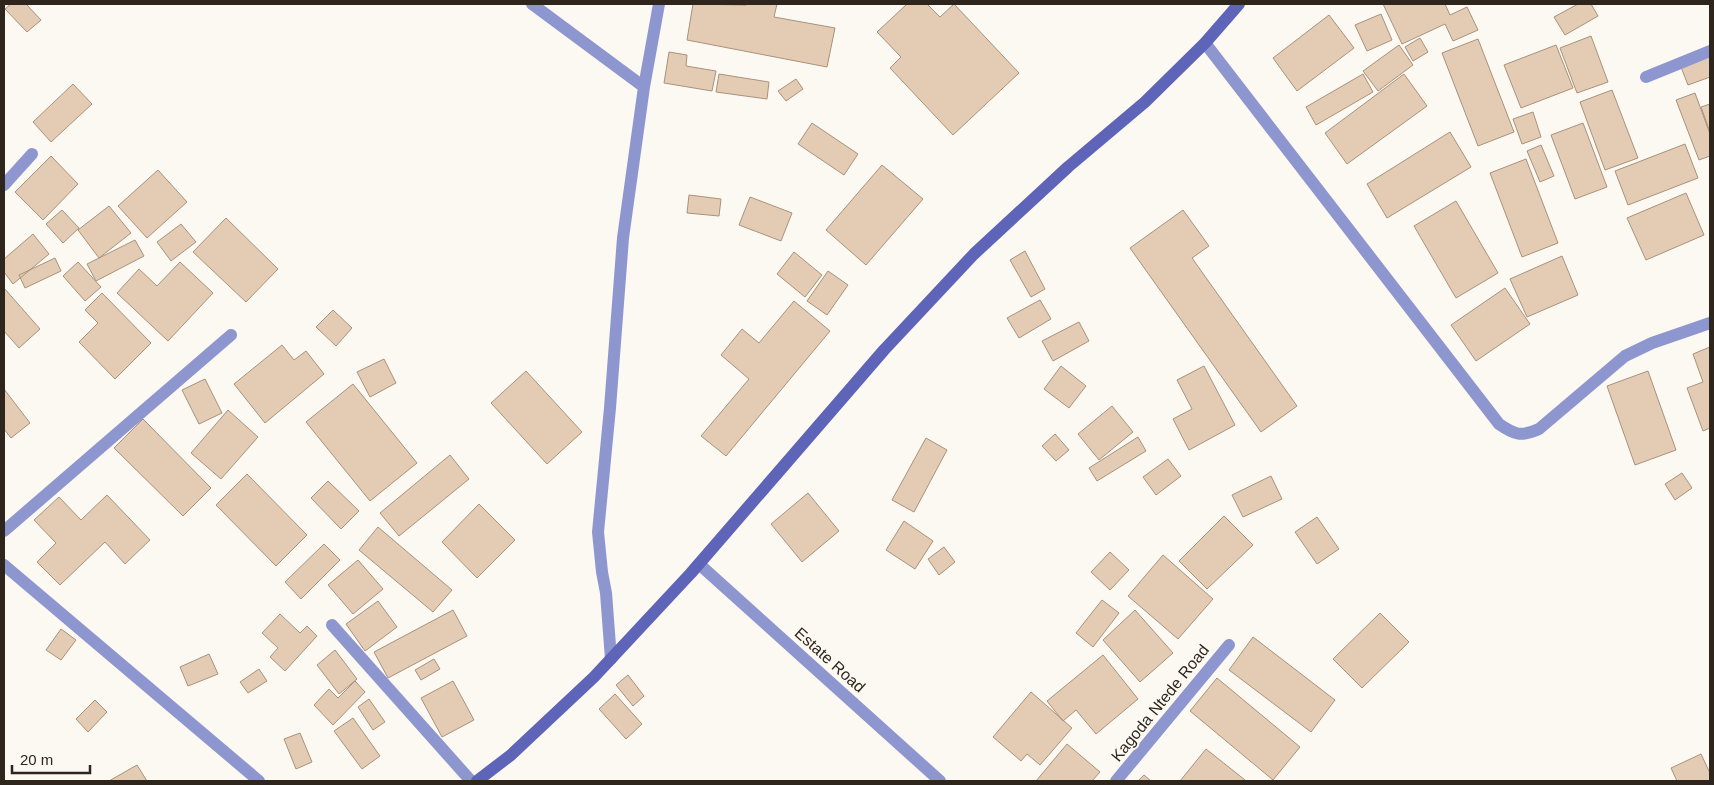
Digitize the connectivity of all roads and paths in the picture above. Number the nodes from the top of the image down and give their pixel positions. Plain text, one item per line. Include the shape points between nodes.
1 (532, 4) edge
2 (659, 4) edge
3 (1239, 4) edge
4 (1205, 43) junction
5 (1710, 51) edge
6 (1646, 77) dead end
7 (644, 87) junction
8 (32, 154) dead end
9 (4, 185) edge
10 (1710, 323) edge
11 (231, 335) dead end
12 (4, 531) edge
13 (699, 564) junction
14 (4, 565) edge
15 (332, 625) dead end
16 (1229, 645) dead end
17 (611, 659) junction
18 (259, 781) edge
19 (471, 781) edge
20 (477, 781) edge
21 (940, 781) edge
22 (1116, 781) edge

1 - 7 street
2 - 7 street
3 - 4 street
4 - 10 street via 1499,424 1511,432 1527,435 1539,429 1625,356
4 - 13 street via 1145,102 1068,167 974,254 884,350
5 - 6 street
7 - 17 street via 622,238 598,532
8 - 9 street
11 - 12 street
13 - 17 street
13 - 21 street, Estate Road
14 - 18 street
15 - 19 street
16 - 22 street, Kagoda Ntede Road
17 - 20 street via 511,755

